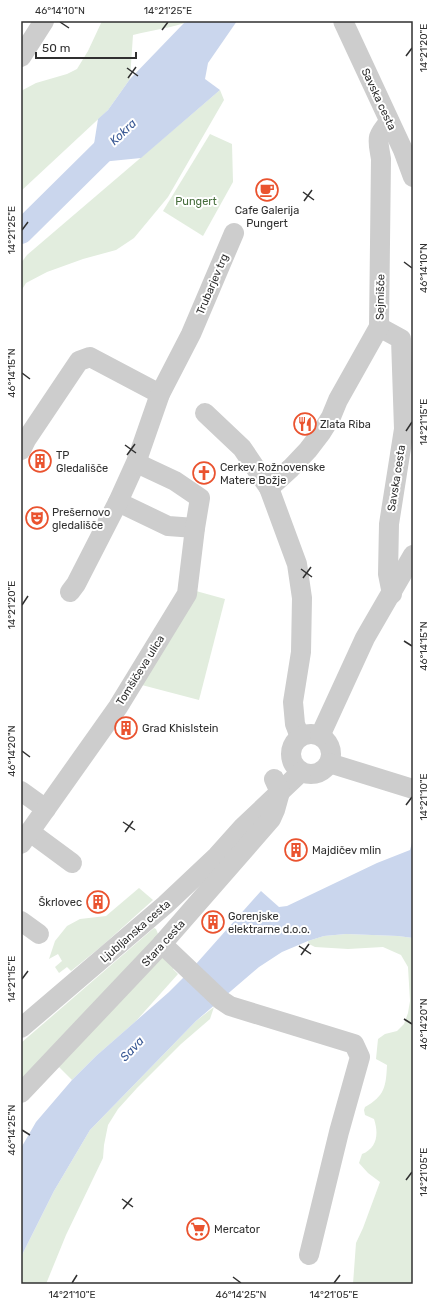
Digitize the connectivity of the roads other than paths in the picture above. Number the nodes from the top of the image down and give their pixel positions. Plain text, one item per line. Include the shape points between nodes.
1 (44, 21) edge
2 (343, 21) edge
3 (21, 56) edge
4 (389, 122) junction
5 (413, 177) edge
6 (234, 233) dead end
7 (379, 327) junction
8 (160, 394) junction
9 (205, 413) dead end
10 (21, 450) edge
11 (137, 460) junction
12 (269, 488) junction
13 (118, 502) junction
14 (195, 528) junction
15 (413, 555) edge
16 (73, 588) dead end
17 (392, 594) junction
18 (320, 736) junction
19 (300, 737) junction
20 (329, 763) junction
21 (296, 766) junction
22 (277, 786) junction
23 (413, 789) edge
24 (21, 791) edge
25 (46, 809) junction
26 (25, 838) edge
27 (72, 863) dead end
28 (21, 921) edge
29 (39, 934) dead end
30 (162, 944) junction
31 (21, 1028) edge
32 (21, 1094) edge
33 (309, 1255) dead end

1 - 3 street
2 - 4 street, Savska cesta
4 - 5 street, Savska cesta
4 - 7 street, Sejmišče via 378,137 381,159
6 - 8 street, Trubarjev trg via 191,334
7 - 12 street, Sejmišče via 321,433 291,468
7 - 17 street, Savska cesta via 401,339 404,429 389,524 388,574
8 - 10 street via 90,357 79,361
8 - 11 street, Trubarjev trg
9 - 12 street via 242,448
11 - 13 street, Trubarjev trg
11 - 14 street, Tomšičeva ulica via 143,466 175,481 200,498
12 - 19 street via 297,564 302,598 301,652 293,702 295,724
13 - 14 street via 168,526
13 - 16 street, Trubarjev trg
14 - 25 street, Tomšičeva ulica via 187,594 118,707
15 - 17 street
17 - 18 street via 365,638
18 - 19 street via 306,734
18 - 20 street via 329,744 331,750
19 - 21 street via 295,741 290,754
20 - 21 street via 326,768 314,774 307,774
20 - 23 street
21 - 22 street, Ljubljanska cesta
22 - 30 street, Stara cesta via 275,810 271,820
22 - 31 street, Ljubljanska cesta via 217,856 165,905
24 - 25 street
25 - 26 street, Tomšičeva ulica
26 - 27 street
28 - 29 street
30 - 32 street, Stara cesta
30 - 33 street via 230,1006 354,1044 360,1058

